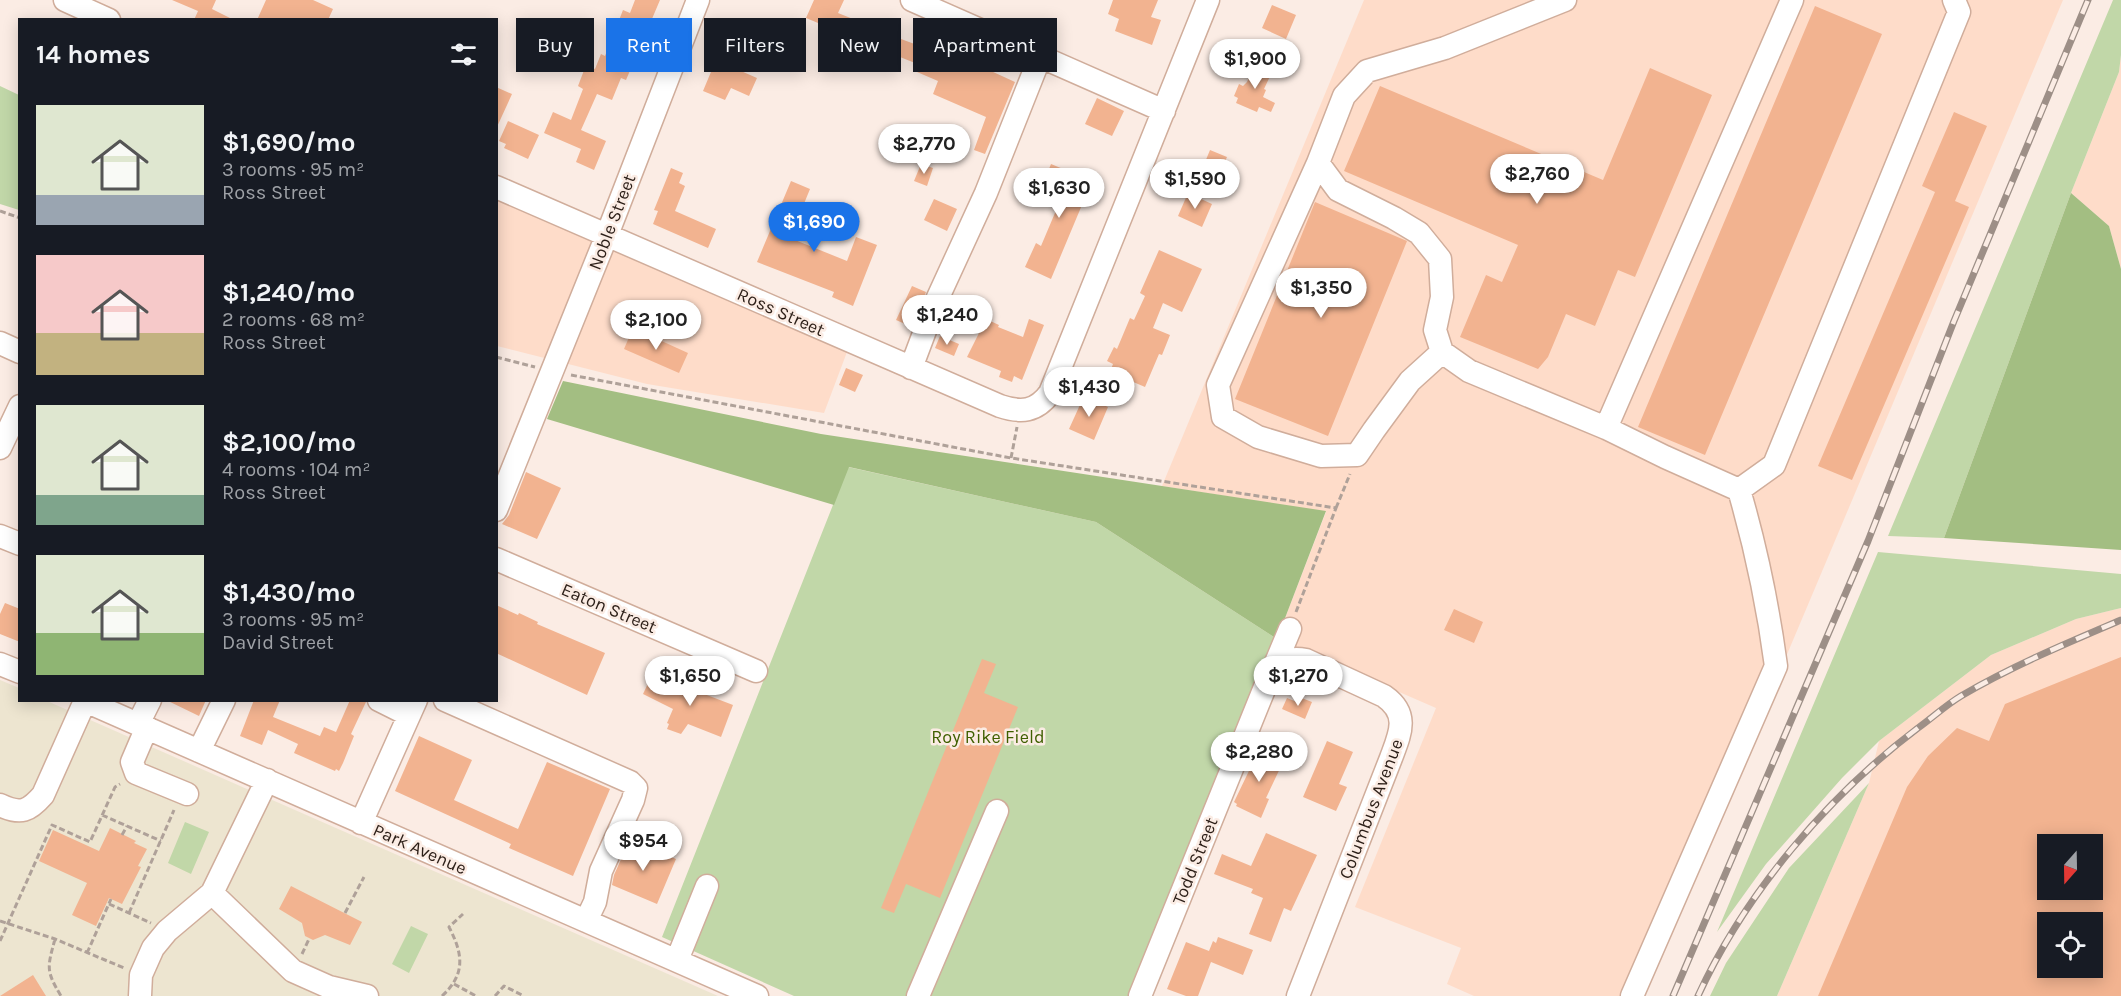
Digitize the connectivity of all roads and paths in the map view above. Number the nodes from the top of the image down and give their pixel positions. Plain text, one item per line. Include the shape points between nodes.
1 (65, 0) edge
2 (698, 0) edge
3 (912, 0) edge
4 (1208, 0) edge
5 (1565, 0) edge
6 (1792, 0) edge
7 (1954, 0) edge
8 (106, 18) edge
9 (952, 18) edge
10 (1057, 64) edge
11 (1034, 72) edge
12 (1164, 111) junction
13 (1318, 163) junction
14 (498, 188) edge
15 (0, 211) edge
16 (18, 217) edge
17 (607, 235) junction
18 (0, 343) edge
19 (18, 351) edge
20 (1442, 352) junction
21 (498, 357) edge
22 (911, 368) junction
23 (553, 371) junction
24 (1028, 409) junction
25 (18, 410) edge
26 (1606, 428) junction
27 (0, 448) edge
28 (1357, 455) junction
29 (1011, 458) junction
30 (1739, 490) junction
31 (498, 505) edge
32 (1336, 508) junction
33 (0, 536) edge
34 (18, 543) edge
35 (498, 560) edge
36 (1290, 629) joint
37 (0, 664) edge
38 (1277, 668) junction
39 (18, 671) edge
40 (756, 671) dead end
41 (84, 702) edge
42 (86, 702) edge
43 (149, 702) edge
44 (223, 702) edge
45 (387, 702) edge
46 (450, 702) edge
47 (412, 708) edge
48 (142, 726) junction
49 (199, 751) junction
50 (136, 773) junction
51 (267, 780) junction
52 (184, 793) joint
53 (0, 805) edge
54 (997, 811) dead end
55 (102, 816) junction
56 (361, 823) junction
57 (127, 826) junction
58 (122, 835) dead end
59 (160, 841) junction
60 (364, 877) dead end
61 (707, 886) dead end
62 (212, 892) junction
63 (111, 899) dead end
64 (109, 904) junction
65 (129, 913) junction
66 (345, 913) dead end
67 (464, 914) dead end
68 (0, 921) edge
69 (586, 921) junction
70 (9, 923) junction
71 (166, 931) junction
72 (55, 939) junction
73 (0, 940) edge
74 (87, 952) junction
75 (677, 960) junction
76 (453, 983) junction
77 (140, 985) edge
78 (61, 996) edge
79 (367, 996) edge
80 (442, 996) edge
81 (476, 996) edge
82 (495, 996) edge
83 (524, 996) edge
84 (757, 996) edge
85 (918, 996) edge
86 (1140, 996) edge
87 (1298, 996) edge
88 (1632, 996) edge

1 - 8 street
2 - 17 street, Noble Street
3 - 9 street
4 - 12 street
5 - 13 street via 1445,48 1367,71 1344,96
6 - 26 street
7 - 30 street via 1959,12 1774,465
10 - 12 street
11 - 22 street
12 - 24 street via 1050,393
13 - 20 street via 1338,190 1419,233 1440,259 1443,297 1435,330
13 - 28 street via 1218,385 1223,417 1258,437 1321,456
14 - 17 street, Ross Street
15 - 16 path
17 - 22 street, Ross Street
17 - 23 street, Noble Street
18 - 19 street
20 - 26 street via 1469,371
20 - 28 street via 1410,381
21 - 23 path
22 - 24 street, Ross Street via 1000,406
23 - 29 path
23 - 31 street, Noble Street
24 - 29 path
25 - 27 street
26 - 30 street
28 - 32 path
29 - 32 path
30 - 88 street via 1767,602 1776,666
32 - 36 path
33 - 34 street
35 - 40 street, Eaton Street
36 - 38 street, Todd Street
37 - 39 street
38 - 86 street, Todd Street
38 - 87 street, Columbus Avenue via 1295,658 1306,660 1393,702 1401,724
41 - 53 street via 43,795 22,811
42 - 48 street, Park Avenue
43 - 48 street
44 - 49 street
45 - 47 street
46 - 69 street via 636,788 601,871 595,902
47 - 56 street
48 - 49 street, Park Avenue
48 - 50 street via 132,762
49 - 51 street, Park Avenue
50 - 52 street
50 - 55 path via 115,787
51 - 56 street, Park Avenue
51 - 62 street
52 - 59 path
54 - 85 street
55 - 57 path
55 - 70 path via 90,842 52,825
56 - 69 street, Park Avenue
57 - 58 path
57 - 59 path
59 - 65 path
60 - 66 path
61 - 75 street
62 - 71 street
62 - 79 street via 293,971 329,987
63 - 64 path
64 - 65 path
64 - 74 path
65 - 71 path
67 - 76 path via 448,927 460,963
68 - 70 path
69 - 75 street, Park Avenue
70 - 72 path
70 - 73 path
71 - 77 street via 153,948
72 - 74 path
72 - 78 path via 48,969
74 - 77 path
75 - 84 street, Park Avenue
76 - 80 path
76 - 81 path
82 - 83 path via 504,986

